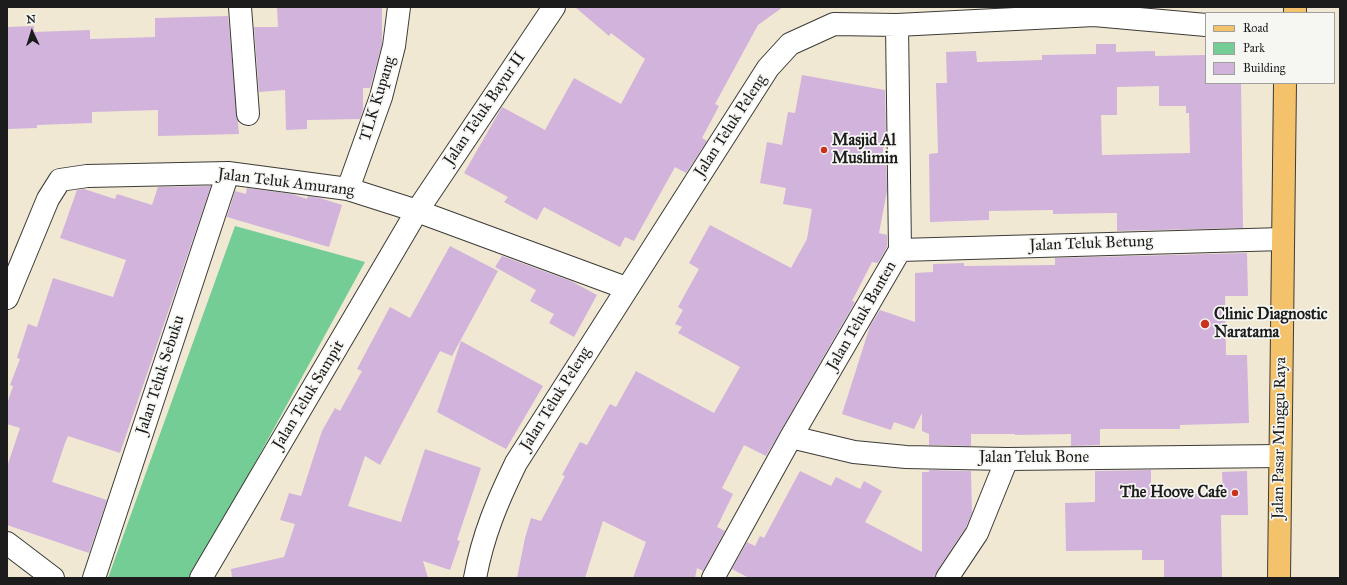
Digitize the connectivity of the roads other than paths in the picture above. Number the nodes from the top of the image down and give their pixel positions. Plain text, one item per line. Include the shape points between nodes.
1 (240, 7) edge
2 (400, 7) edge
3 (554, 7) edge
4 (1094, 11) edge
5 (897, 25) junction
6 (1205, 25) edge
7 (1285, 84) edge
8 (1294, 84) edge
9 (248, 114) dead end
10 (228, 173) junction
11 (348, 188) junction
12 (417, 211) junction
13 (1283, 239) junction
14 (900, 250) junction
15 (626, 288) junction
16 (7, 298) edge
17 (791, 437) junction
18 (1280, 456) junction
19 (1007, 459) junction
20 (7, 543) edge
21 (53, 578) edge
22 (94, 578) edge
23 (201, 578) edge
24 (475, 578) edge
25 (712, 578) edge
26 (948, 578) edge
27 (1279, 578) edge
28 (1291, 578) edge

1 - 9 street
2 - 11 street, TLK Kupang via 394,46 381,97
3 - 12 street, Jalan Teluk Bayur II
4 - 5 street, Jalan Teluk Peleng
4 - 6 street, Jalan Teluk Peleng
5 - 14 street, Jalan Teluk Banten
5 - 15 street, Jalan Teluk Peleng via 834,24 790,44 768,68
7 - 13 main road, Jalan Pasar Minggu Raya
8 - 28 main road
10 - 11 street, Jalan Teluk Amurang
10 - 16 street, Jalan Teluk Amurang via 88,176 60,180 48,199
10 - 22 street, Jalan Teluk Sebuku
11 - 12 street, Jalan Teluk Amurang
12 - 15 street, Jalan Teluk Amurang
12 - 23 street, Jalan Teluk Sampit
13 - 14 street, Jalan Teluk Betung
13 - 18 main road, Jalan Pasar Minggu Raya
14 - 17 street, Jalan Teluk Banten
15 - 24 street, Jalan Teluk Peleng via 516,462 494,508 480,551
17 - 19 street, Jalan Teluk Bone via 854,452 906,457
17 - 25 street, Jalan Teluk Banten
18 - 19 street, Jalan Teluk Bone
18 - 27 main road, Jalan Pasar Minggu Raya
19 - 26 street via 976,533
20 - 21 street

